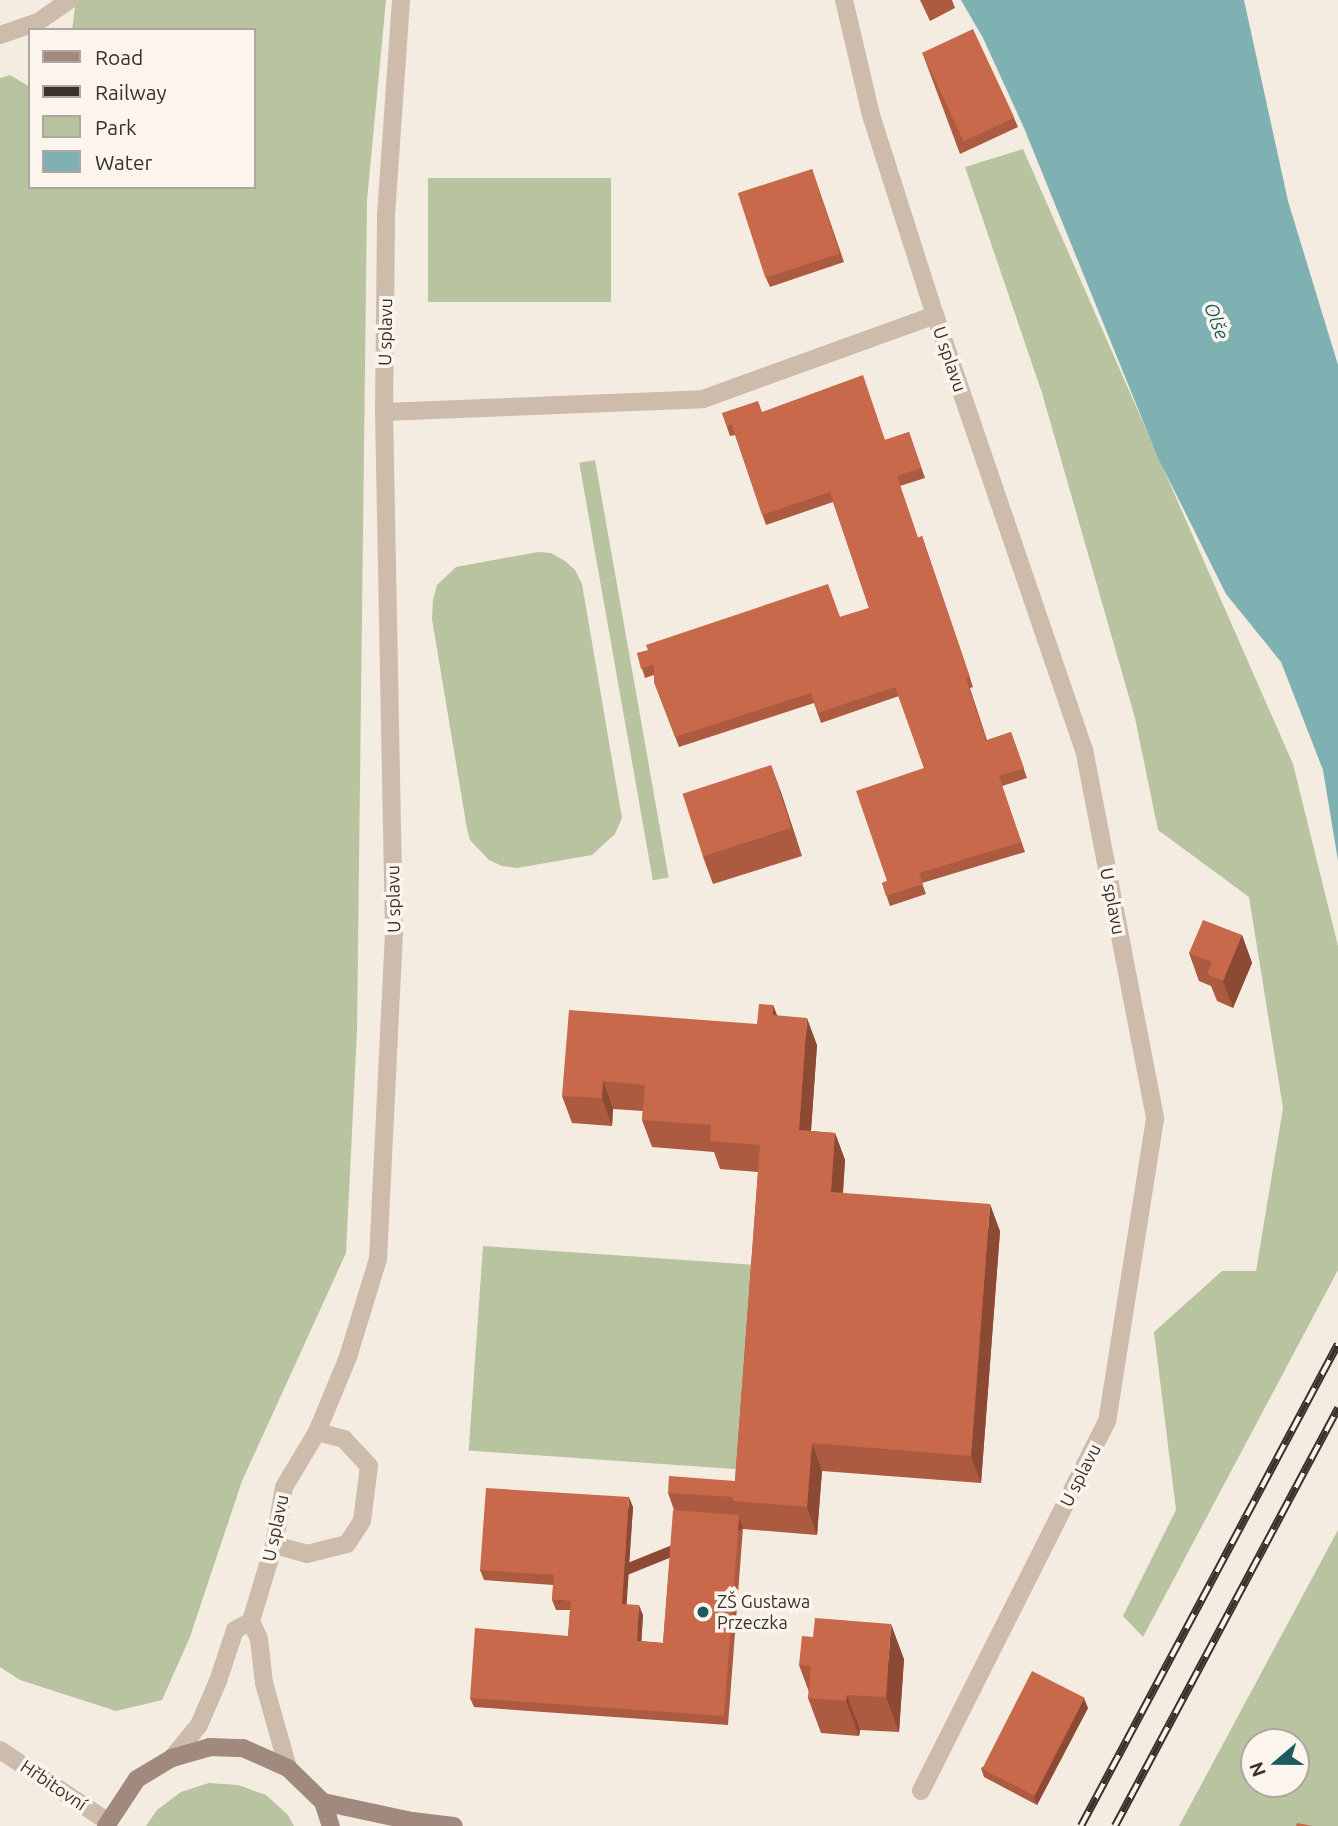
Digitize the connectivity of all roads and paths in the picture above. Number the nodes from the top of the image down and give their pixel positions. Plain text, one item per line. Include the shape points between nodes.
1 (69, 0) edge
2 (401, 0) edge
3 (844, 0) edge
4 (0, 35) edge
5 (935, 315) junction
6 (384, 412) junction
7 (317, 1432) junction
8 (274, 1545) junction
9 (251, 1621) junction
10 (0, 1749) edge
11 (172, 1758) junction
12 (288, 1768) junction
13 (921, 1791) dead end
14 (323, 1802) junction
15 (107, 1823) edge
16 (331, 1826) edge
17 (454, 1826) edge

1 - 4 street via 54,14
2 - 6 street, U splavu via 386,215
3 - 5 street, U splavu via 871,115
5 - 6 street via 703,399
5 - 13 street, U splavu via 1084,748 1155,1119 1107,1420
6 - 7 street, U splavu via 394,932 379,1259 348,1357
7 - 8 street, U splavu via 284,1487
7 - 8 street via 344,1439 369,1466 362,1521 347,1544 307,1554
8 - 9 street, U splavu
9 - 11 street via 235,1630 199,1725
9 - 12 street
10 - 15 street, Hřbitovní
11 - 12 main road via 209,1747 243,1748
11 - 15 main road via 137,1779
12 - 14 main road
14 - 16 main road
14 - 17 main road

